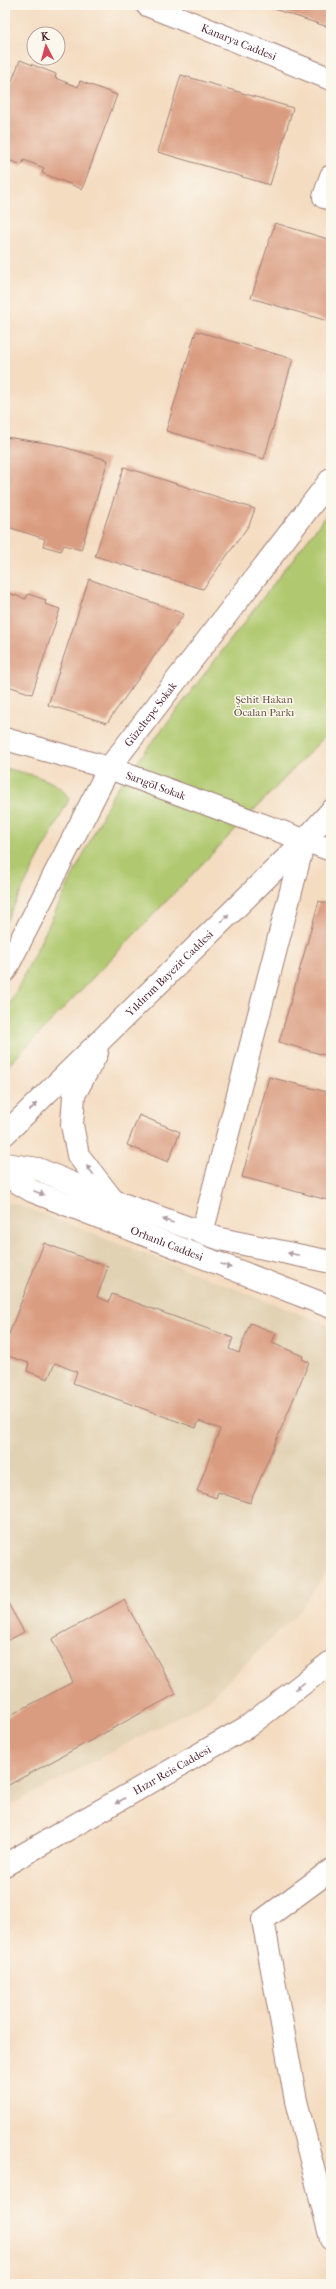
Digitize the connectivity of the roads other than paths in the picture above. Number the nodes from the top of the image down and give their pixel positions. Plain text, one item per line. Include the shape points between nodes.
1 (152, 6) edge
2 (331, 79) edge
3 (331, 176) edge
4 (331, 200) edge
5 (328, 489) edge
6 (5, 739) edge
7 (110, 768) junction
8 (331, 811) edge
9 (304, 841) junction
10 (331, 850) edge
11 (5, 971) edge
12 (107, 1034) junction
13 (5, 1134) edge
14 (5, 1164) edge
15 (5, 1175) edge
16 (114, 1201) junction
17 (202, 1233) junction
18 (331, 1262) edge
19 (331, 1307) edge
20 (331, 1662) edge
21 (5, 1865) edge
22 (331, 1870) edge
23 (331, 2239) edge

1 - 2 street, Kanarya Caddesi
3 - 4 street via 324,197
5 - 7 street, Güzeltepe Sokak
6 - 7 street, Sarıgöl Sokak
7 - 9 street, Sarıgöl Sokak
7 - 11 street, Güzeltepe Sokak
8 - 9 street, Yıldırım Bayezit Caddesi
9 - 10 street, Sarıgöl Sokak
12 -> 9 street, Yıldırım Bayezit Caddesi
9 - 17 street
13 -> 12 street, Yıldırım Bayezit Caddesi
16 -> 12 street via 78,1155 72,1125 74,1095
14 - 16 street via 38,1169
15 -> 19 street, Orhanlı Caddesi via 32,1191
17 -> 16 street
18 -> 17 street
20 -> 21 street, Hızır Reis Caddesi via 247,1727
22 - 23 street via 262,1920 296,2102

